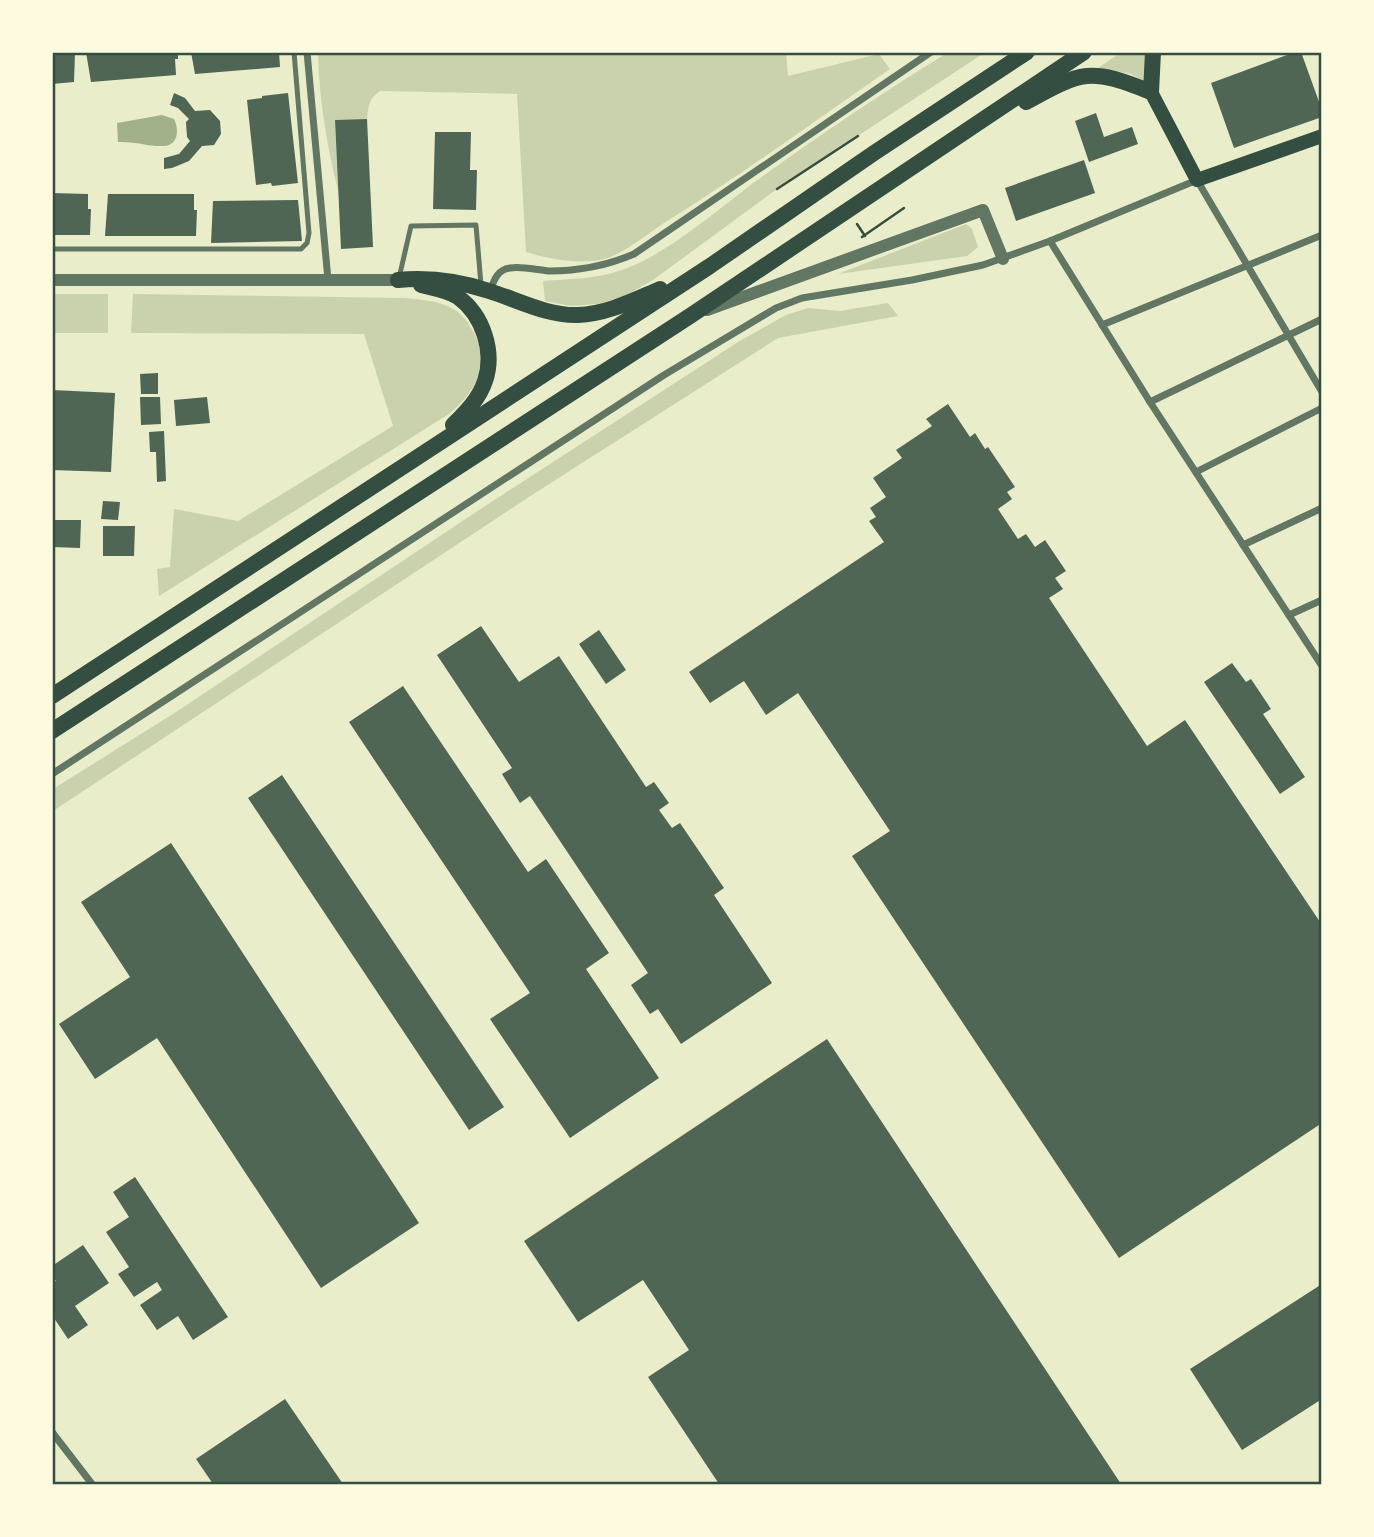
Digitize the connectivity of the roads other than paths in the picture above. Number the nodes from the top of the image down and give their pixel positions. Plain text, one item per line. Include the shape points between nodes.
1 (294, 52) edge
2 (307, 52) edge
3 (931, 52) edge
4 (1027, 52) edge
5 (1084, 52) edge
6 (1153, 52) edge
7 (1152, 92) junction
8 (1321, 136) edge
9 (928, 155) junction
10 (1197, 180) junction
11 (1321, 235) edge
12 (1050, 241) junction
13 (52, 249) edge
14 (1003, 258) junction
15 (1246, 265) junction
16 (710, 266) junction
17 (52, 280) edge
18 (328, 280) junction
19 (398, 280) junction
20 (486, 290) junction
21 (690, 316) junction
22 (1321, 319) edge
23 (1102, 325) junction
24 (1286, 335) junction
25 (1321, 392) edge
26 (1150, 402) junction
27 (1321, 408) edge
28 (439, 442) junction
29 (1196, 472) junction
30 (1321, 508) edge
31 (1243, 545) junction
32 (1321, 600) edge
33 (1289, 615) junction
34 (1321, 666) edge
35 (52, 696) edge
36 (52, 732) edge
37 (52, 774) edge
38 (52, 1432) edge
39 (92, 1485) edge

1 - 13 lane via 309,233 301,249
2 - 18 street
3 - 20 street via 634,254 584,270 510,268 501,271
4 - 16 highway
5 - 9 highway
6 - 7 highway
7 - 9 highway via 1108,76 1077,77
7 - 10 main road
8 - 10 main road
9 - 21 highway
10 - 12 street
10 - 15 street
11 - 15 street
12 - 14 street
12 - 23 street
14 - 21 street via 983,210
14 - 37 street via 912,280 802,298 776,308 664,375
15 - 23 street
15 - 24 street
16 - 20 highway via 637,299 577,315 533,307
16 - 28 highway
17 - 18 street
18 - 19 street
19 - 20 highway via 447,280
19 - 20 lane via 411,226 476,225
19 - 28 highway via 459,298 485,336 489,365 485,381 470,408
21 - 36 highway
22 - 24 street
23 - 26 street
24 - 25 street
24 - 26 street
26 - 29 street
27 - 29 street
28 - 35 highway
29 - 31 street
30 - 31 street
31 - 33 street
32 - 33 street
33 - 34 street
38 - 39 street

